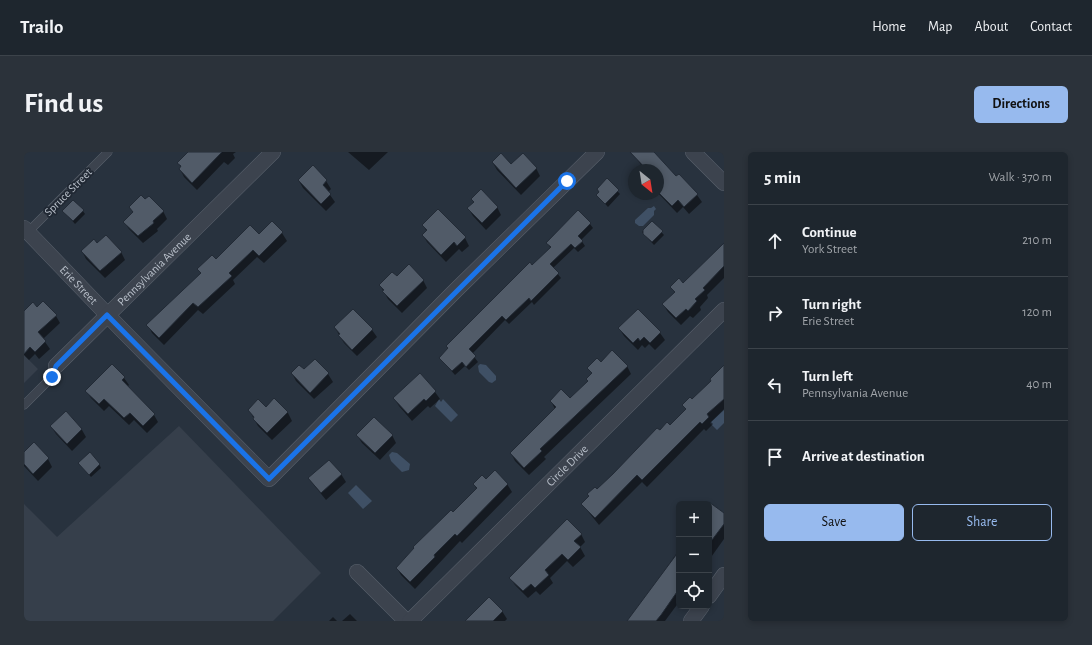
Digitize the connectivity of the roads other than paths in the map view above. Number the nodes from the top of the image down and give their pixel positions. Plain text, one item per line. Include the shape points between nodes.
1 (108, 152) edge
2 (273, 152) edge
3 (597, 152) edge
4 (694, 152) edge
5 (724, 183) edge
6 (26, 230) edge
7 (107, 315) junction
8 (721, 320) edge
9 (56, 366) joint
10 (24, 405) edge
11 (357, 572) dead end
12 (724, 575) edge
13 (712, 592) edge
14 (700, 609) edge
15 (406, 621) edge
16 (410, 621) edge
17 (691, 621) edge

1 - 6 lane, Spruce Street
2 - 7 street, Pennsylvania Avenue
3 - 7 street, Erie Street via 269,479
4 - 5 street
6 - 7 street, Erie Street
7 - 9 street, Pennsylvania Avenue
8 - 16 street, Circle Drive
9 - 10 lane, Pennsylvania Avenue via 52,377
11 - 15 street
12 - 13 street
14 - 17 street

